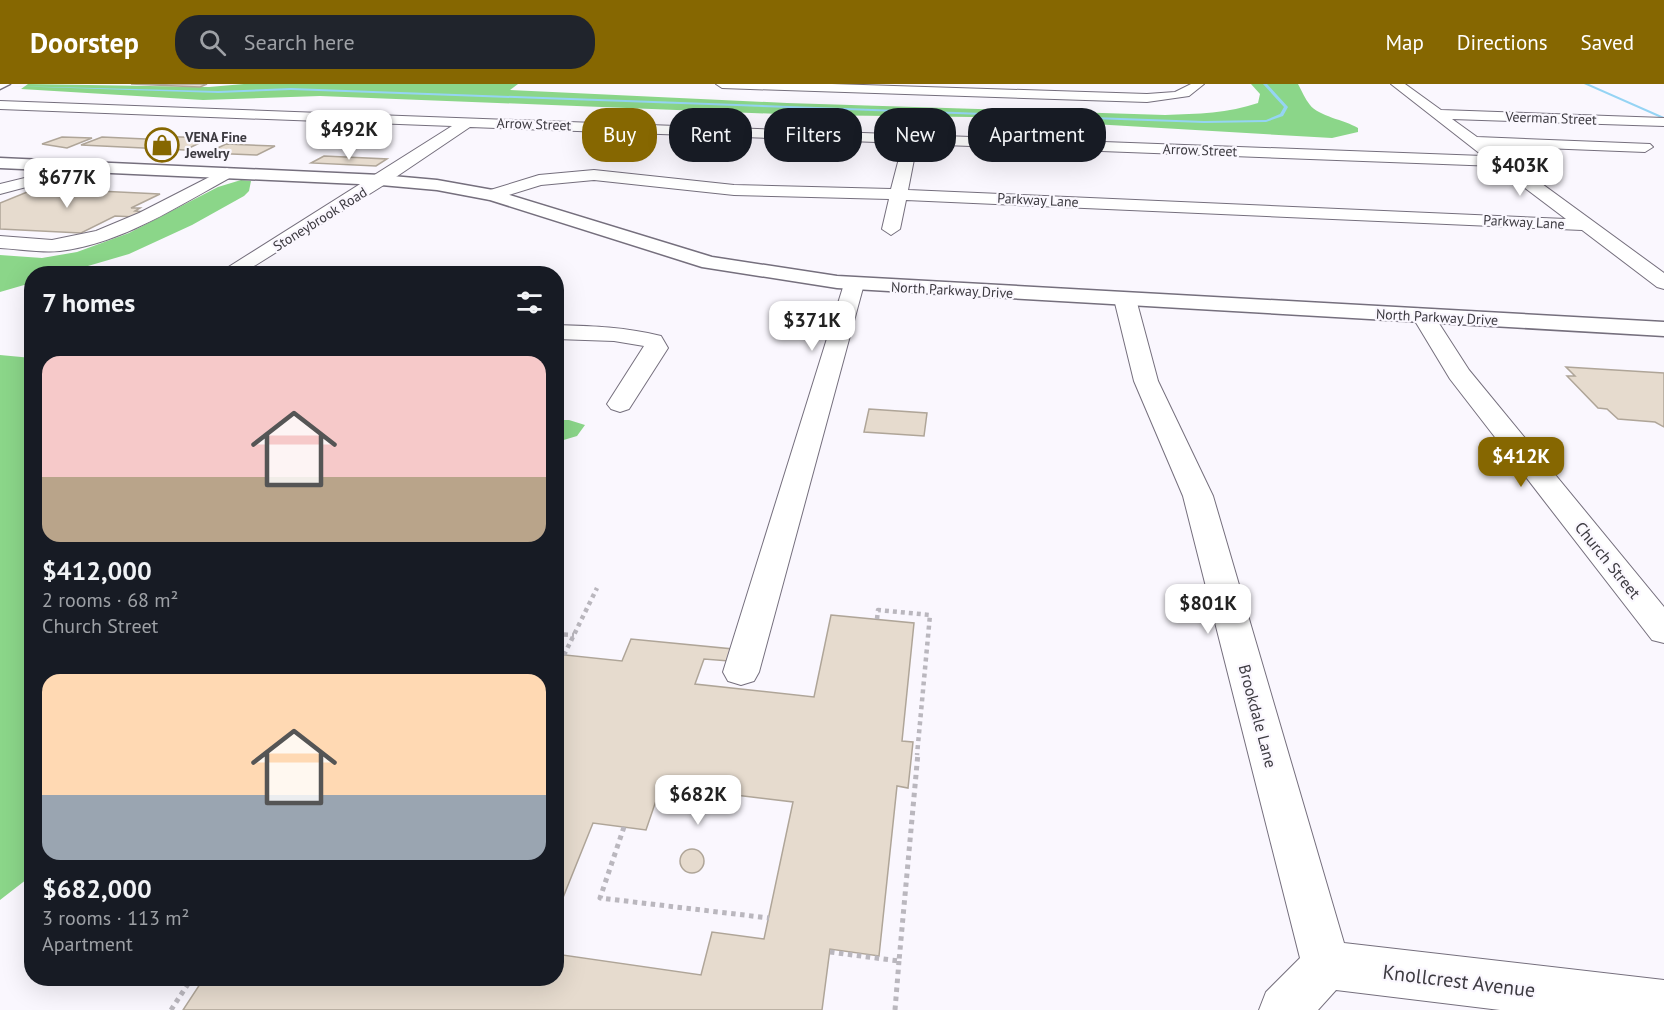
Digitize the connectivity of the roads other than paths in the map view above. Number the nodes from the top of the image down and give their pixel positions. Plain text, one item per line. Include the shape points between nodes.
1 (722, 84) edge
2 (1198, 84) edge
3 (1397, 84) edge
4 (917, 88) edge
5 (0, 105) edge
6 (1580, 106) dead end
7 (1438, 114) junction
8 (1562, 118) junction
9 (468, 122) junction
10 (1664, 122) edge
11 (874, 138) edge
12 (956, 141) edge
13 (1474, 141) junction
14 (1645, 147) dead end
15 (1500, 161) junction
16 (906, 162) edge
17 (0, 163) edge
18 (71, 166) junction
19 (227, 173) junction
20 (0, 177) edge
21 (381, 180) junction
22 (26, 181) junction
23 (0, 189) edge
24 (900, 194) junction
25 (493, 195) junction
26 (1587, 225) junction
27 (891, 229) dead end
28 (0, 242) edge
29 (240, 266) edge
30 (1664, 283) edge
31 (855, 284) junction
32 (1125, 299) junction
33 (1423, 316) junction
34 (1664, 329) edge
35 (564, 332) edge
36 (620, 404) dead end
37 (1664, 631) edge
38 (741, 672) dead end
39 (1326, 965) junction
40 (1664, 1005) edge
41 (1284, 1010) edge

1 - 4 street
2 - 4 street via 1184,93 1138,98
3 - 7 street
5 - 9 street, Arrow Street
6 - 8 street via 1541,104
7 - 8 street, Veerman Street
7 - 13 street
8 - 10 street, Veerman Street
9 - 11 street, Arrow Street
9 - 21 street, Stoneybrook Road
12 - 15 street, Arrow Street
13 - 14 street
13 - 15 street
15 - 26 street
16 - 24 street
17 - 18 main road, North Parkway Drive
18 - 19 main road, North Parkway Drive
18 - 22 street
19 - 21 main road, North Parkway Drive
19 - 28 street via 80,242
20 - 22 street
21 - 25 main road, North Parkway Drive
21 - 29 street, Stoneybrook Road
22 - 23 street
24 - 25 street, Parkway Lane via 746,191 594,175 539,180
24 - 26 street, Parkway Lane
24 - 27 street
25 - 31 main road, North Parkway Drive via 709,262 795,278
26 - 30 street
31 - 32 main road, North Parkway Drive
31 - 38 street
32 - 33 main road, North Parkway Drive
32 - 39 street, Brookdale Lane via 1146,381 1198,496
33 - 34 main road, North Parkway Drive
33 - 37 street, Church Street via 1460,374
35 - 36 street via 653,341 656,348
39 - 40 street, Knollcrest Avenue
39 - 41 street

